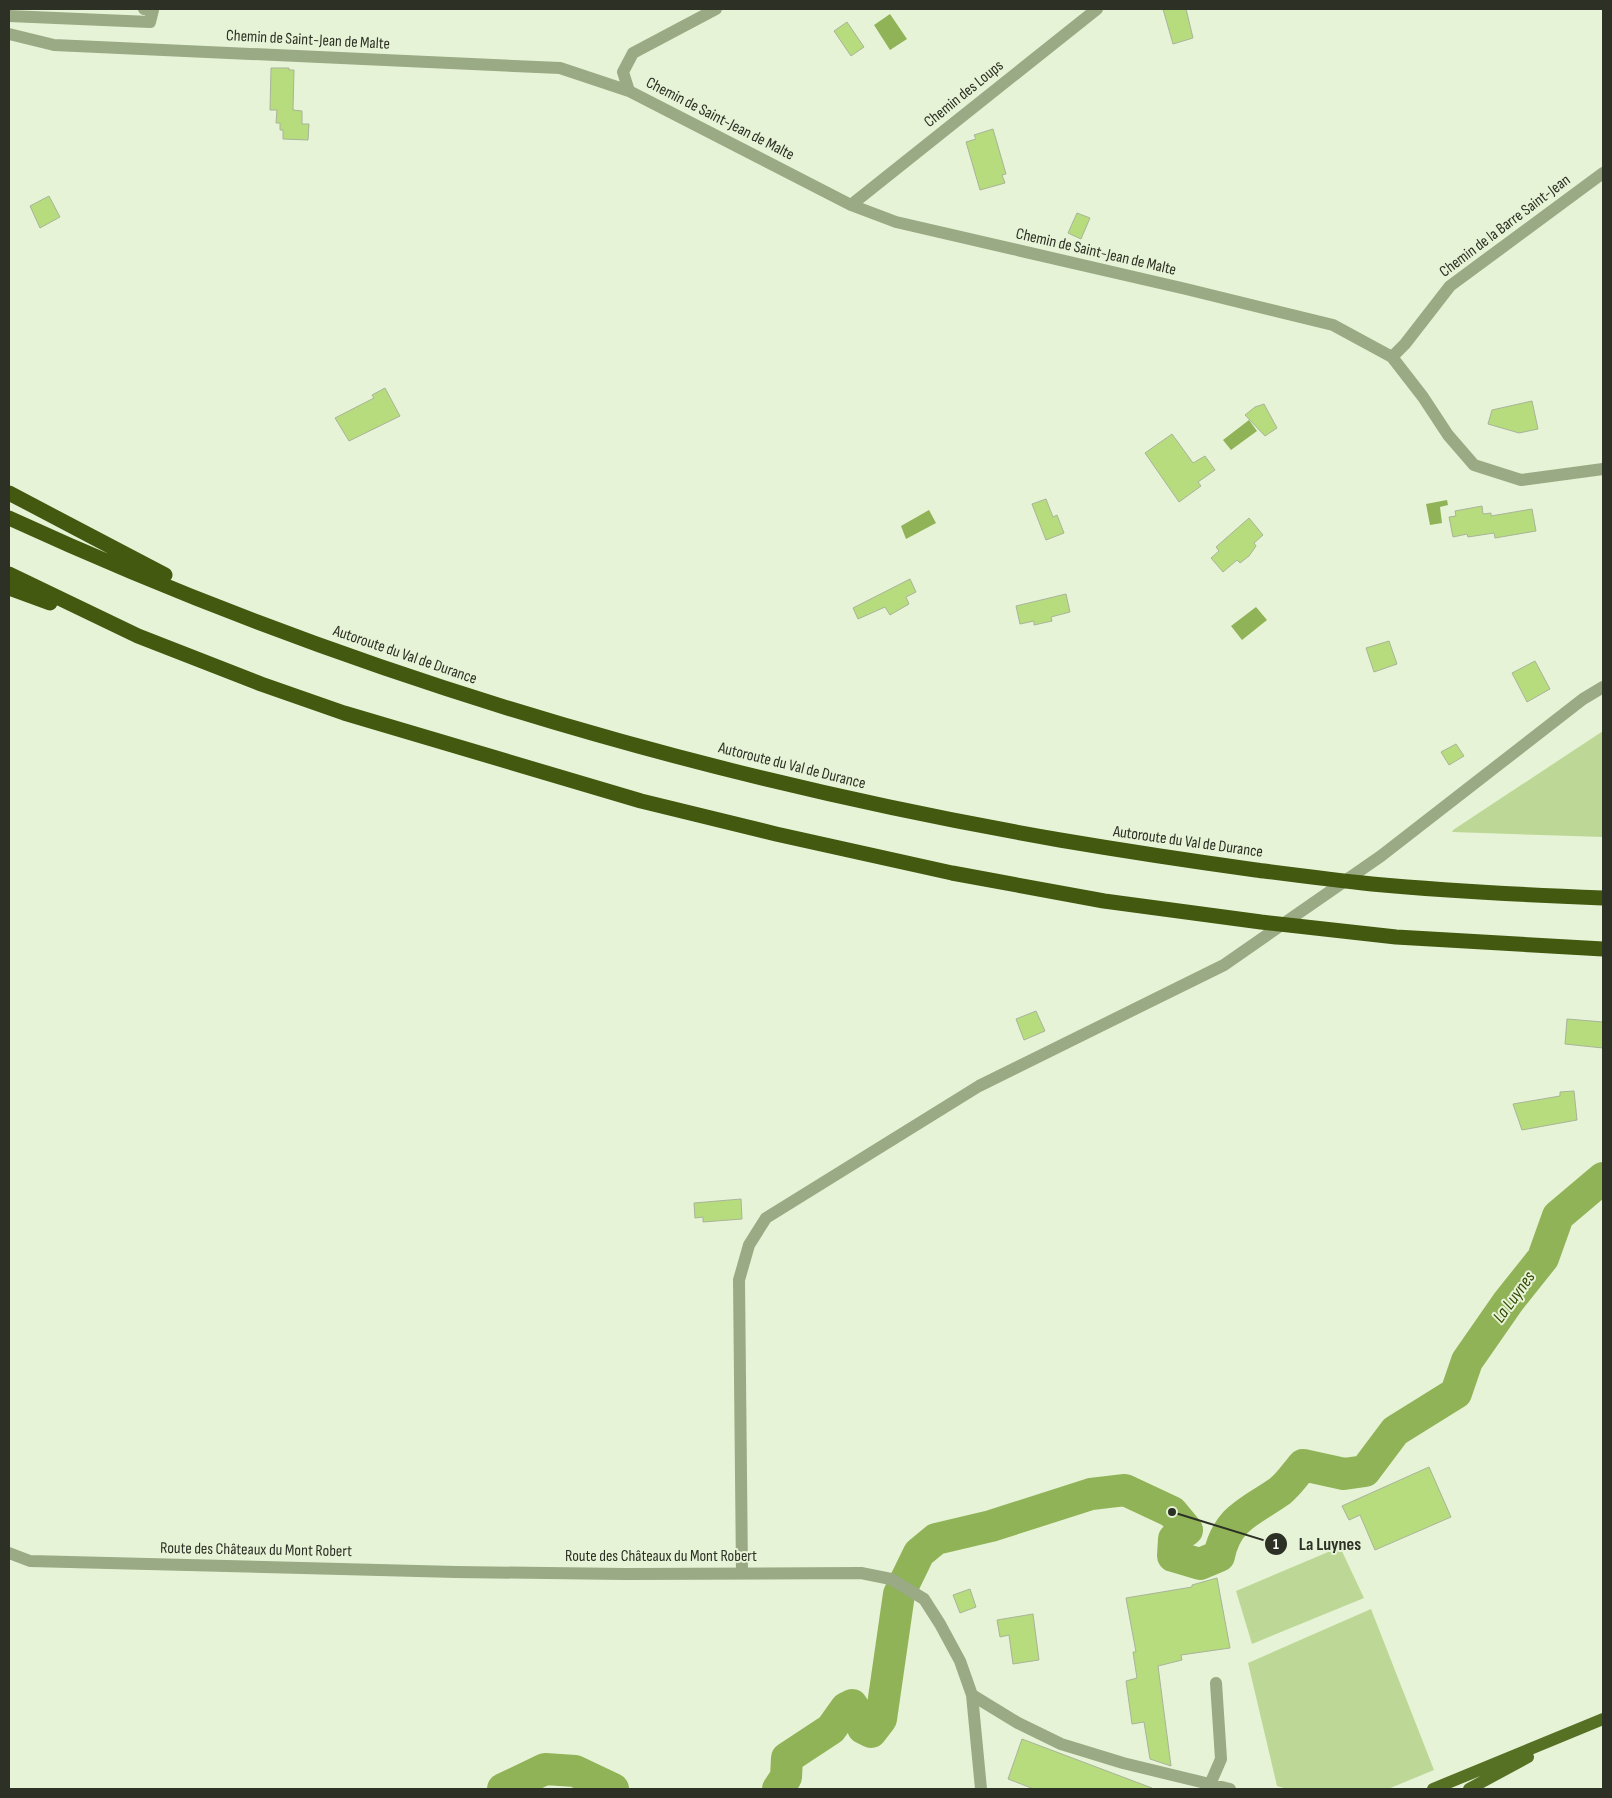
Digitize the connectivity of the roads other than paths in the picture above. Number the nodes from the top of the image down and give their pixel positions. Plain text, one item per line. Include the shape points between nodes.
1 (144, 9) edge
2 (716, 9) edge
3 (1097, 9) edge
4 (9, 16) edge
5 (9, 34) edge
6 (629, 91) junction
7 (1603, 173) edge
8 (851, 205) junction
9 (1392, 357) junction
10 (1603, 470) edge
11 (9, 493) edge
12 (9, 518) edge
13 (9, 574) edge
14 (9, 588) edge
15 (244, 616) junction
16 (138, 636) junction
17 (1603, 687) edge
18 (1603, 898) edge
19 (1603, 949) edge
20 (9, 1553) edge
21 (742, 1572) junction
22 (1216, 1684) dead end
23 (972, 1695) junction
24 (1603, 1719) edge
25 (1586, 1726) junction
26 (1209, 1787) edge
27 (981, 1789) edge
28 (1230, 1789) edge
29 (1432, 1789) edge
30 (1469, 1789) edge

1 - 4 street via 152,10 150,22
2 - 6 street via 634,53 623,72
3 - 8 street, Chemin des Loups
5 - 6 street, Chemin de Saint-Jean de Malte via 54,45 560,68
6 - 8 street, Chemin de Saint-Jean de Malte
7 - 9 street, Chemin de la Barre Saint-Jean via 1450,286
8 - 9 street, Chemin de Saint-Jean de Malte via 896,222 1333,325
9 - 10 street via 1448,435 1474,465 1521,480
11 - 15 highway
12 - 15 highway, Autoroute du Val de Durance
13 - 16 highway
14 - 16 highway
15 - 18 highway, Autoroute du Val de Durance via 399,672 586,732 811,790 957,822 1133,853 1371,884
16 - 19 highway via 344,713 641,801 952,873 1104,901 1261,922 1396,937
17 - 21 street via 1582,699 1381,856 1224,965 979,1086 766,1218 749,1245 739,1280
20 - 21 street, Route des Châteaux du Mont Robert via 30,1561 456,1572
21 - 23 street, Route des Châteaux du Mont Robert via 862,1572 891,1579 924,1599 960,1662
22 - 26 street via 1221,1759
23 - 26 street via 1061,1744
23 - 27 street, Route des Châteaux du Mont Robert
24 - 25 main road
25 - 29 main road
25 - 30 main road
26 - 28 street

